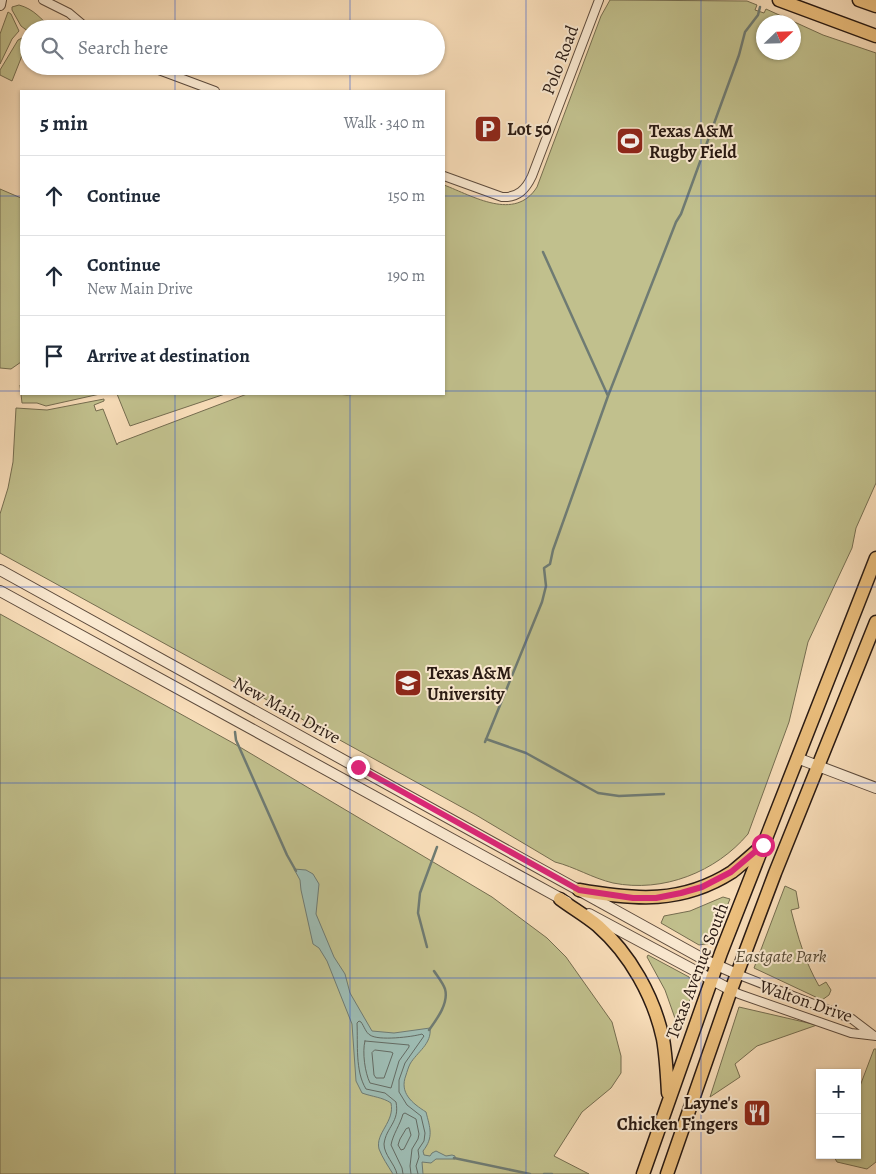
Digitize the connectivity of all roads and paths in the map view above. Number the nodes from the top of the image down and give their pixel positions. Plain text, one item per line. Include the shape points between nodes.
1 (1, 0) edge
2 (43, 0) edge
3 (599, 0) edge
4 (779, 0) edge
5 (859, 0) edge
6 (0, 5) edge
7 (876, 6) edge
8 (77, 20) edge
9 (876, 36) edge
10 (172, 75) edge
11 (212, 90) edge
12 (445, 176) edge
13 (876, 558) edge
14 (0, 570) edge
15 (0, 592) edge
16 (876, 622) edge
17 (161, 659) junction
18 (152, 675) junction
19 (797, 758) junction
20 (819, 766) junction
21 (358, 767) junction
22 (350, 784) junction
23 (876, 788) edge
24 (763, 845) junction
25 (579, 890) junction
26 (560, 899) junction
27 (716, 966) junction
28 (737, 974) junction
29 (711, 979) junction
30 (731, 990) junction
31 (874, 1036) edge
32 (668, 1099) junction
33 (643, 1174) edge
34 (667, 1174) edge

1 - 6 street
2 - 8 street
3 - 12 street, Polo Road via 526,187 516,195 502,197
4 - 9 main road
5 - 7 main road
10 - 11 street
13 - 19 main road, Texas Avenue South
14 - 17 street, New Main Drive
15 - 18 street, New Main Drive
16 - 20 main road
17 - 18 street
17 - 21 street, New Main Drive
18 - 22 street, New Main Drive
19 - 20 street
19 - 24 main road, Texas Avenue South
20 - 23 street
20 - 28 main road
21 - 22 street
21 - 25 street, New Main Drive
22 - 26 street, New Main Drive
24 - 25 main road via 731,872 702,887 681,893 633,898
24 - 27 main road, Texas Avenue South
25 - 27 street, New Main Drive
26 - 29 street, New Main Drive
26 - 32 main road via 608,936 641,981 662,1038
27 - 28 street, New Main Drive
27 - 29 main road, Texas Avenue South
28 - 30 main road
28 - 31 street, Walton Drive via 852,1019
29 - 30 street, New Main Drive
29 - 32 main road, Texas Avenue South
30 - 31 street, Walton Drive via 851,1033
30 - 34 main road
32 - 33 main road, Texas Avenue South

